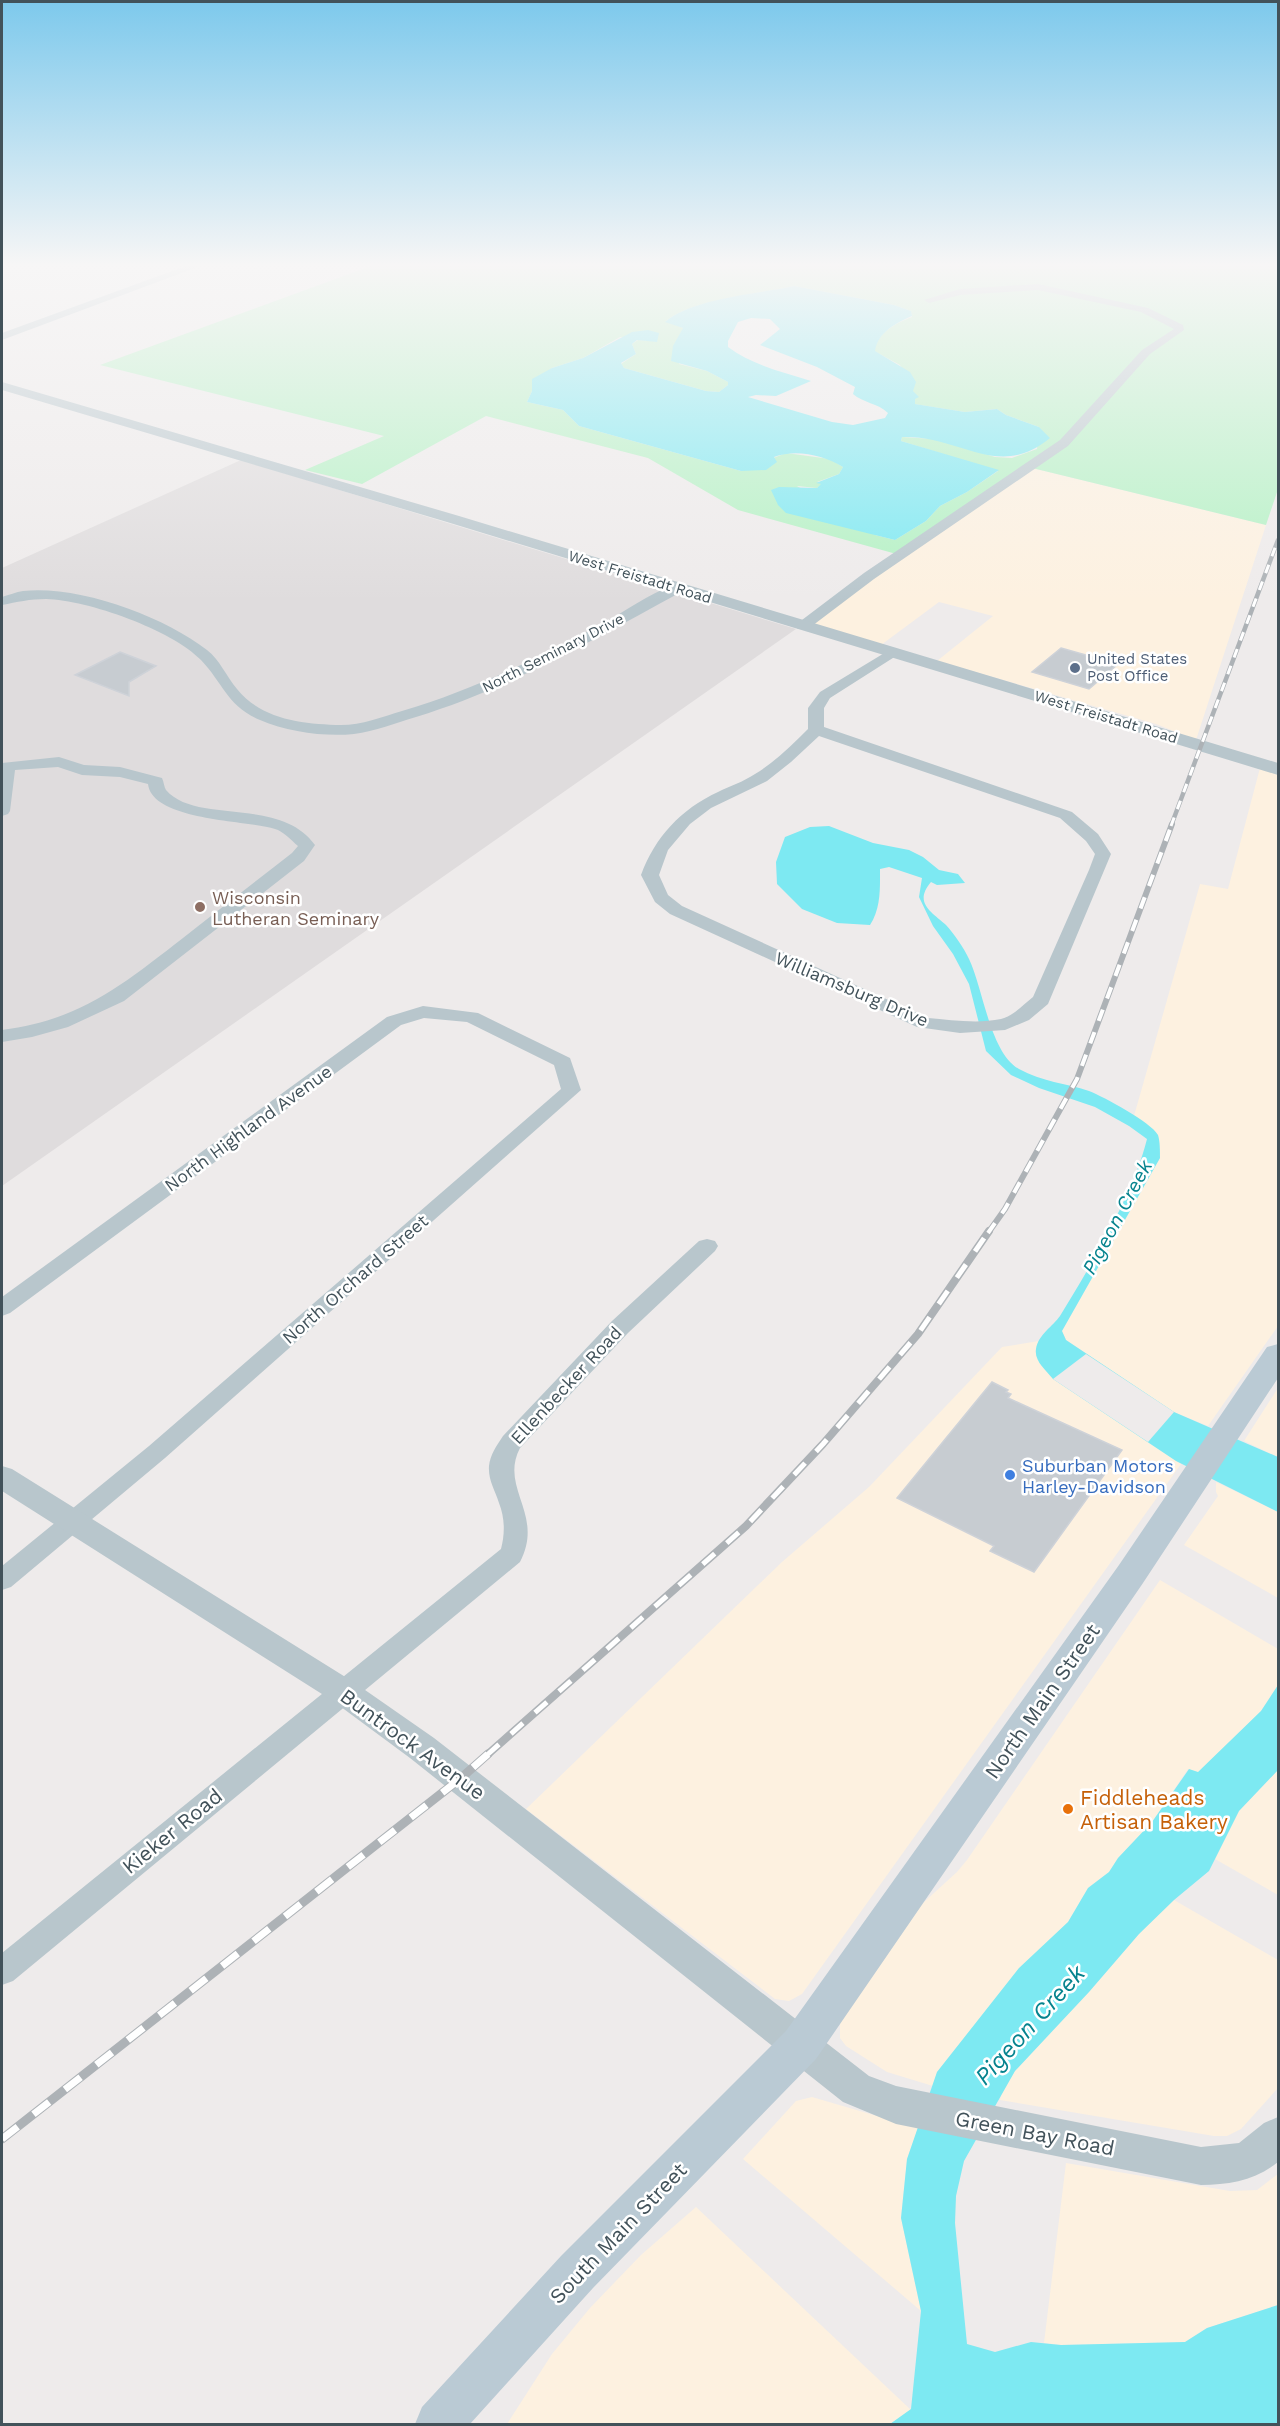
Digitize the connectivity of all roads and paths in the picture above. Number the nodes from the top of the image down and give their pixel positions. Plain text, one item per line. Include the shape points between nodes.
1 (1125, 375) edge
2 (2, 386) edge
3 (678, 588) junction
4 (2, 601) edge
5 (803, 626) junction
6 (891, 653) junction
7 (816, 730) junction
8 (1278, 769) edge
9 (2, 811) edge
10 (2, 1036) edge
11 (512, 1036) joint
12 (707, 1246) dead end
13 (2, 1308) edge
14 (1278, 1355) edge
15 (2, 1477) edge
16 (70, 1522) junction
17 (2, 1580) edge
18 (344, 1692) junction
19 (2, 1971) edge
20 (801, 2044) junction
21 (1278, 2136) edge
22 (439, 2424) edge

1 - 5 street via 1064,443 869,576
2 - 3 street, West Freistadt Road
3 - 4 street, North Seminary Drive via 492,686 433,708 355,729 305,727 261,716 240,703 204,654 152,625 99,604 41,595 11,596
3 - 5 street, West Freistadt Road
5 - 6 street, West Freistadt Road
6 - 7 street via 825,695 816,708
6 - 8 street, West Freistadt Road
7 - 7 street, Williamsburg Drive via 779,765 753,783 694,812 676,828 655,854 650,875 661,898 676,910 924,1023 996,1025 1022,1016 1041,1000 1098,870 1103,854 1092,837 1066,815
9 - 10 street via 8,766 59,762 82,770 156,780 157,791 180,807 283,825 307,845 298,857 117,997 58,1025 29,1034
11 - 13 street, North Highland Avenue via 471,1017 423,1012 394,1021
11 - 16 street, North Orchard Street via 563,1062 571,1090 165,1445
12 - 18 street, Ellenbecker Road via 620,1327 511,1442 501,1469 518,1539 511,1555
14 - 20 main road, North Main Street via 1131,1574
15 - 16 street, Buntrock Avenue
16 - 17 street
16 - 18 street, Buntrock Avenue
18 - 19 street, Kieker Road
18 - 20 street, Buntrock Avenue via 453,1772
20 - 21 street, Green Bay Road via 856,2089 896,2104 1201,2166 1251,2160
20 - 22 main road, South Main Street via 577,2272

